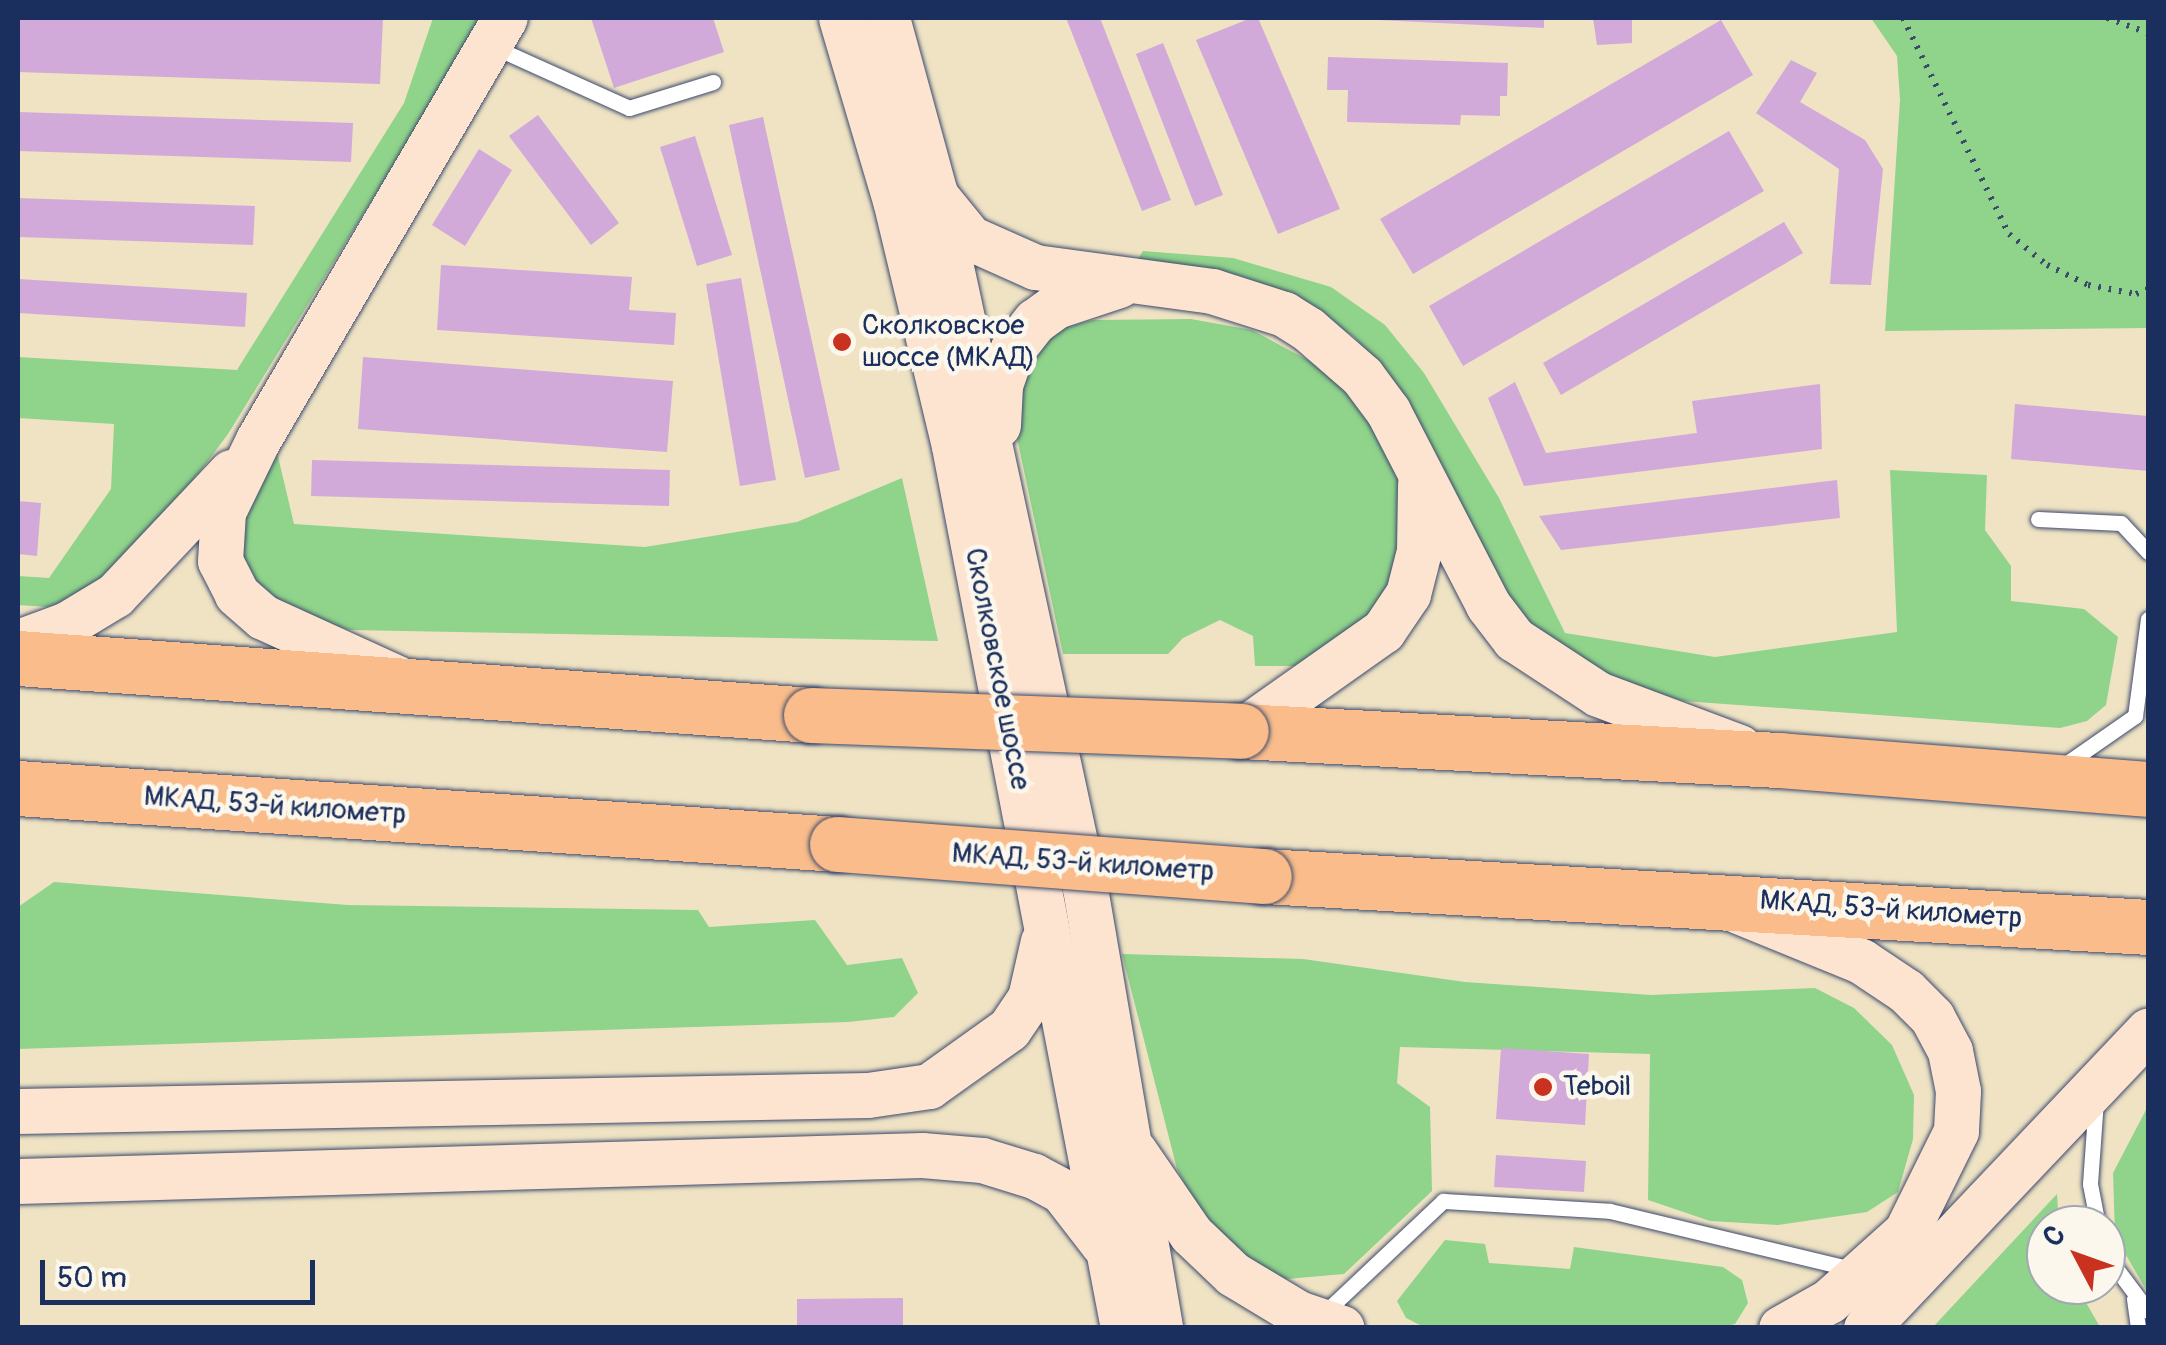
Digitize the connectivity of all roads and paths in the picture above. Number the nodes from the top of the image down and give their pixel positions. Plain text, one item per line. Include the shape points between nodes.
1 (842, 18) edge
2 (887, 18) edge
3 (1902, 18) edge
4 (2108, 18) edge
5 (498, 31) edge
6 (2148, 34) edge
7 (713, 82) dead end
8 (935, 193) junction
9 (1124, 284) junction
10 (2148, 289) edge
11 (258, 440) junction
12 (997, 467) junction
13 (1418, 472) junction
14 (2038, 520) dead end
15 (2148, 552) edge
16 (2148, 618) edge
17 (18, 642) edge
18 (18, 658) edge
19 (422, 688) junction
20 (1241, 732) junction
21 (1778, 760) junction
22 (2044, 780) junction
23 (18, 788) edge
24 (2148, 789) edge
25 (1708, 899) junction
26 (1047, 924) junction
27 (2148, 926) edge
28 (2148, 1031) edge
29 (2097, 1082) junction
30 (18, 1112) edge
31 (1122, 1133) junction
32 (18, 1182) edge
33 (2094, 1205) edge
34 (1108, 1251) junction
35 (1864, 1272) junction
36 (2126, 1286) edge
37 (2134, 1299) junction
38 (2148, 1311) edge
39 (1330, 1324) edge
40 (1123, 1328) edge
41 (1160, 1328) edge
42 (1781, 1328) edge
43 (1866, 1328) edge
44 (2138, 1328) edge

1 - 26 main road, Сколковское шоссе via 895,200 954,446
2 - 8 main road, Сколковское шоссе
3 - 10 path via 2008,234 2088,285 2136,294
4 - 6 path
5 - 7 lane via 628,108
5 - 11 main road
8 - 9 main road via 954,224 993,250 1035,267
8 - 12 main road, Сколковское шоссе
9 - 12 main road via 1056,306 1012,350 1000,386
9 - 13 main road via 1212,292 1296,321 1362,376
11 - 17 main road via 115,594 67,624
11 - 19 main road via 223,512 220,561 237,594 263,617
12 - 31 main road, Сколковское шоссе via 1085,888
13 - 20 main road via 1419,551 1408,594 1384,631
13 - 21 main road via 1488,606 1514,640 1598,694
14 - 15 lane via 2121,523
16 - 22 lane via 2134,716
18 - 19 highway
19 - 20 highway, bridge via 811,715
20 - 21 highway
21 - 22 highway
22 - 24 highway
23 - 25 highway, МКАД, 53-й километр, bridge via 1264,876
25 - 27 highway, МКАД, 53-й километр
25 - 35 main road via 1861,961 1932,1017 1950,1052 1956,1131 1906,1232
26 - 30 main road via 1030,998 1010,1029 929,1086 868,1094
26 - 34 main road, Сколковское шоссе
28 - 29 main road
29 - 33 lane
29 - 43 main road
31 - 39 main road via 1191,1234 1232,1274
31 - 41 main road, Сколковское шоссе
32 - 34 main road via 922,1154 982,1160 1034,1176 1062,1191
34 - 40 main road, Сколковское шоссе
35 - 39 lane via 1610,1211 1442,1201
35 - 42 main road
36 - 37 lane
37 - 38 lane
37 - 44 lane

